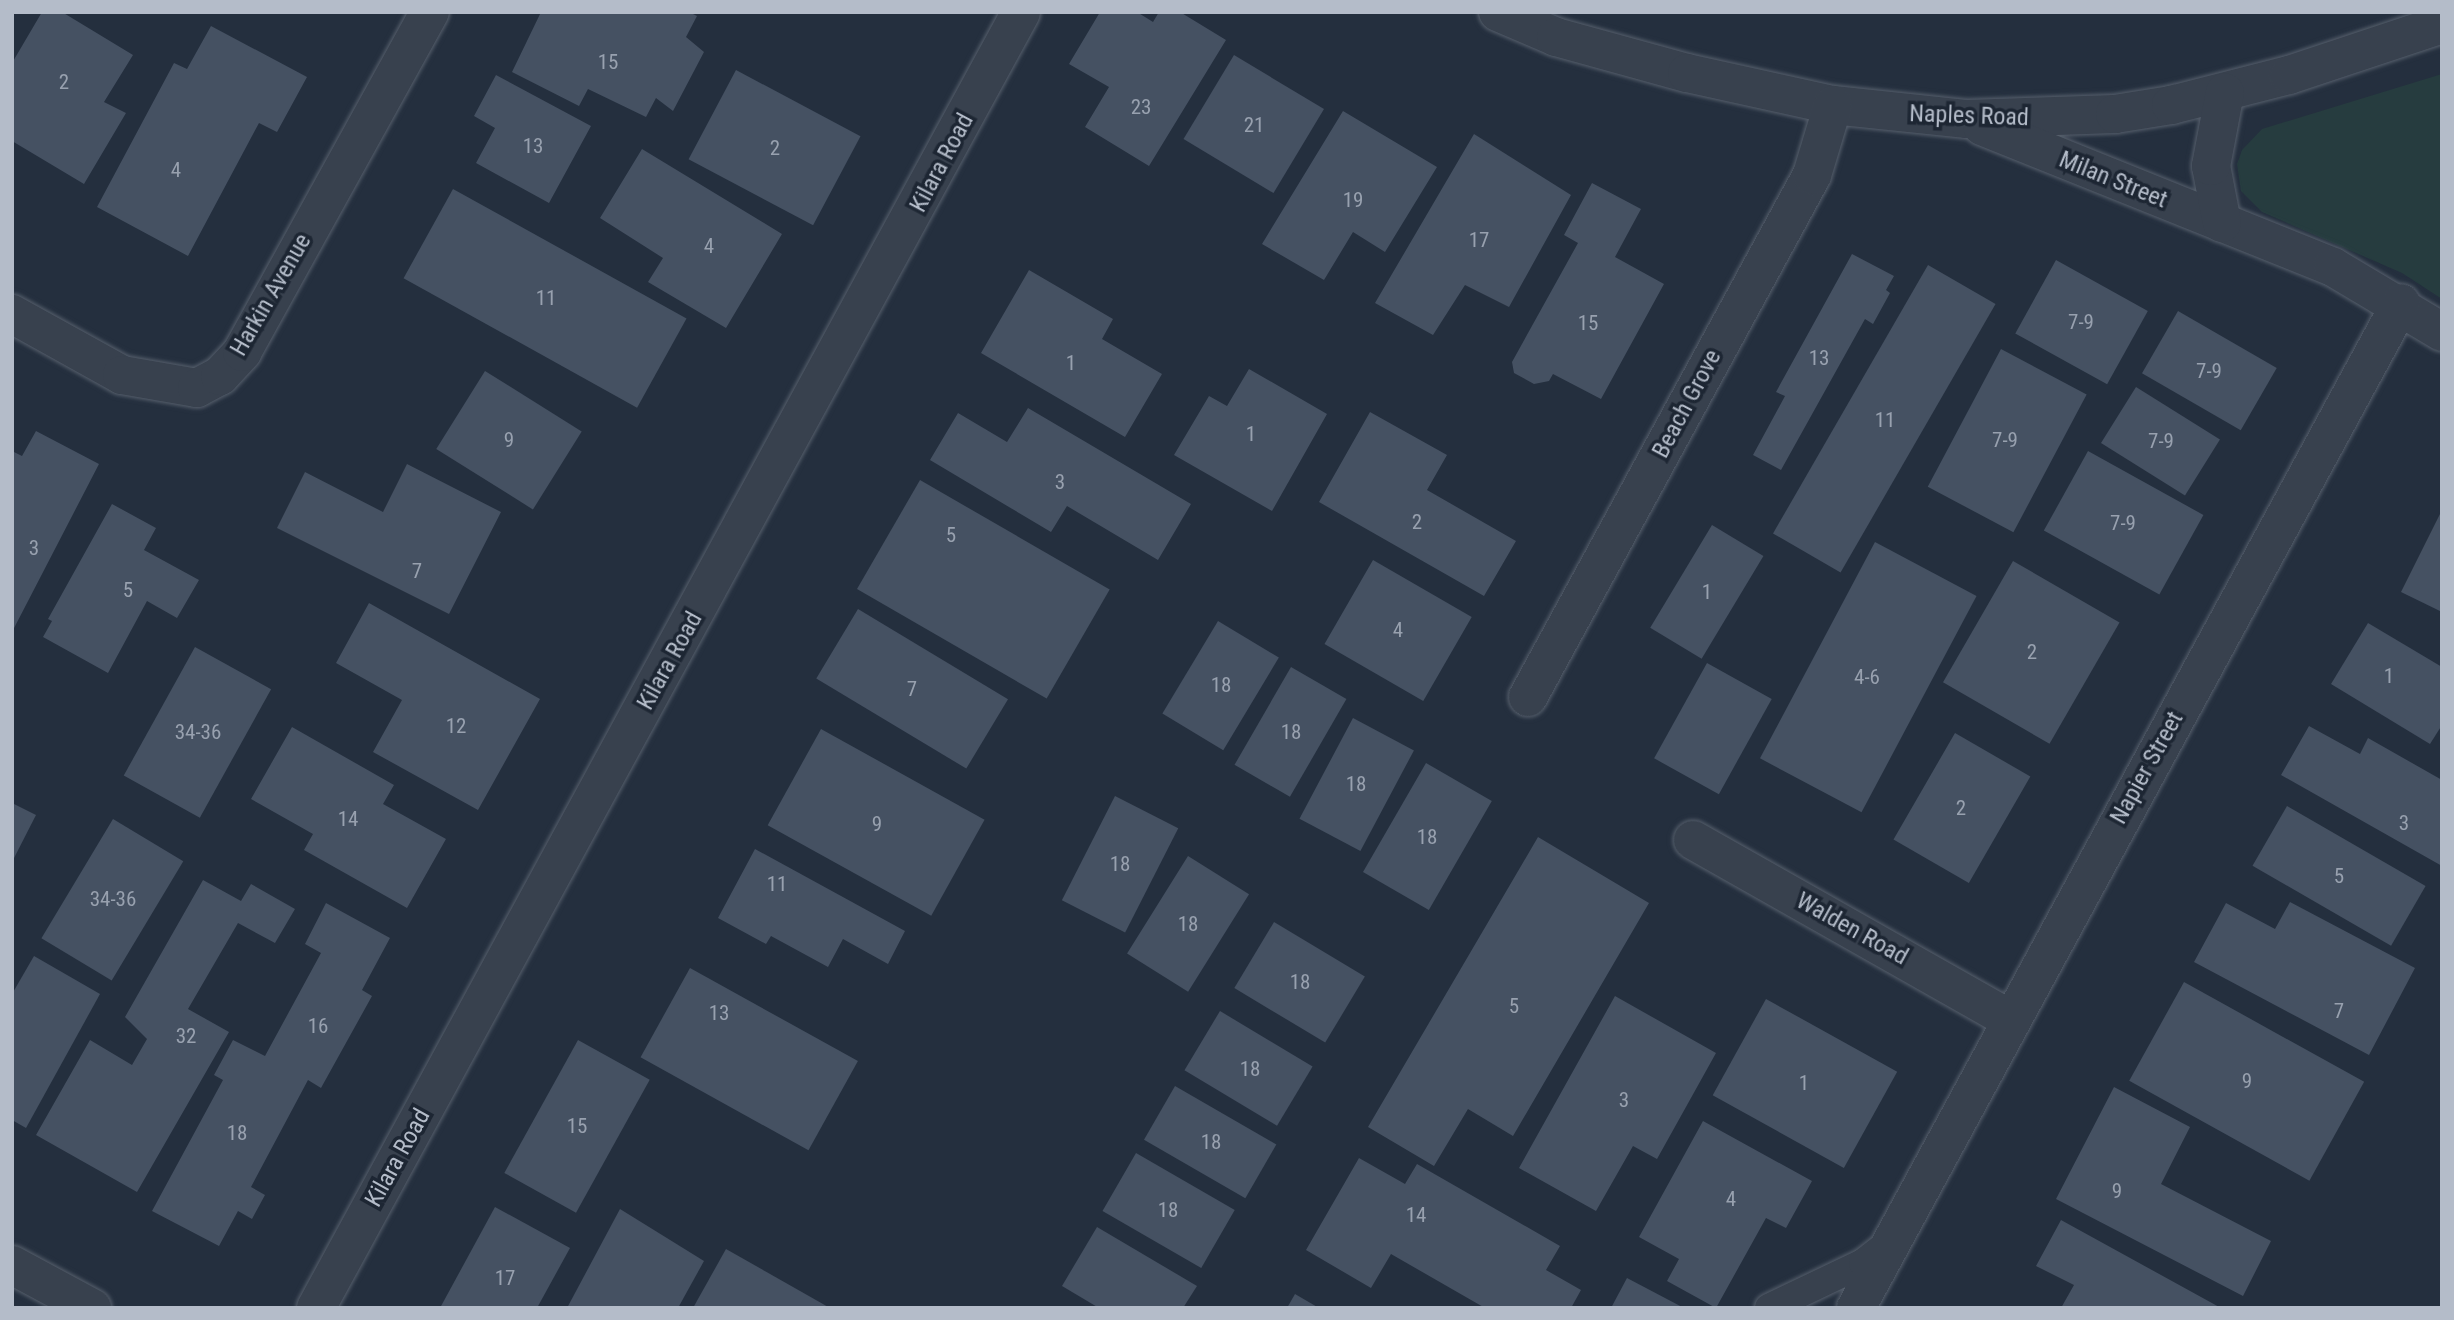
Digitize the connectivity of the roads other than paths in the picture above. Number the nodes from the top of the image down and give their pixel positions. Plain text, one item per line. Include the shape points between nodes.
1 (430, 12) edge
2 (1021, 12) edge
3 (1498, 12) edge
4 (2442, 24) edge
5 (2225, 92) junction
6 (1833, 105) junction
7 (1967, 119) junction
8 (2222, 223) junction
9 (2401, 303) junction
10 (12, 314) edge
11 (2442, 332) edge
12 (1528, 697) dead end
13 (1693, 840) dead end
14 (2009, 1019) junction
15 (1895, 1233) junction
16 (12, 1265) edge
17 (92, 1308) edge
18 (316, 1308) edge
19 (1769, 1308) edge
20 (1856, 1308) edge

1 - 10 street, Harkin Avenue via 242,352 220,376 197,388 122,375
2 - 18 street, Kilara Road
3 - 6 street, Naples Road via 1569,41
4 - 5 street, Naples Road
5 - 7 street, Naples Road via 2115,114
5 - 8 street via 2211,166
6 - 7 street, Naples Road
6 - 12 street, Beach Grove via 1812,175
7 - 8 street, Milan Street
8 - 9 street, Milan Street via 2333,267
9 - 11 street, Milan Street
9 - 14 street, Napier Street
13 - 14 street, Walden Road
14 - 15 street, Napier Street
15 - 19 lane, Napier Street via 1863,1263
15 - 20 street, Napier Street
16 - 17 street

